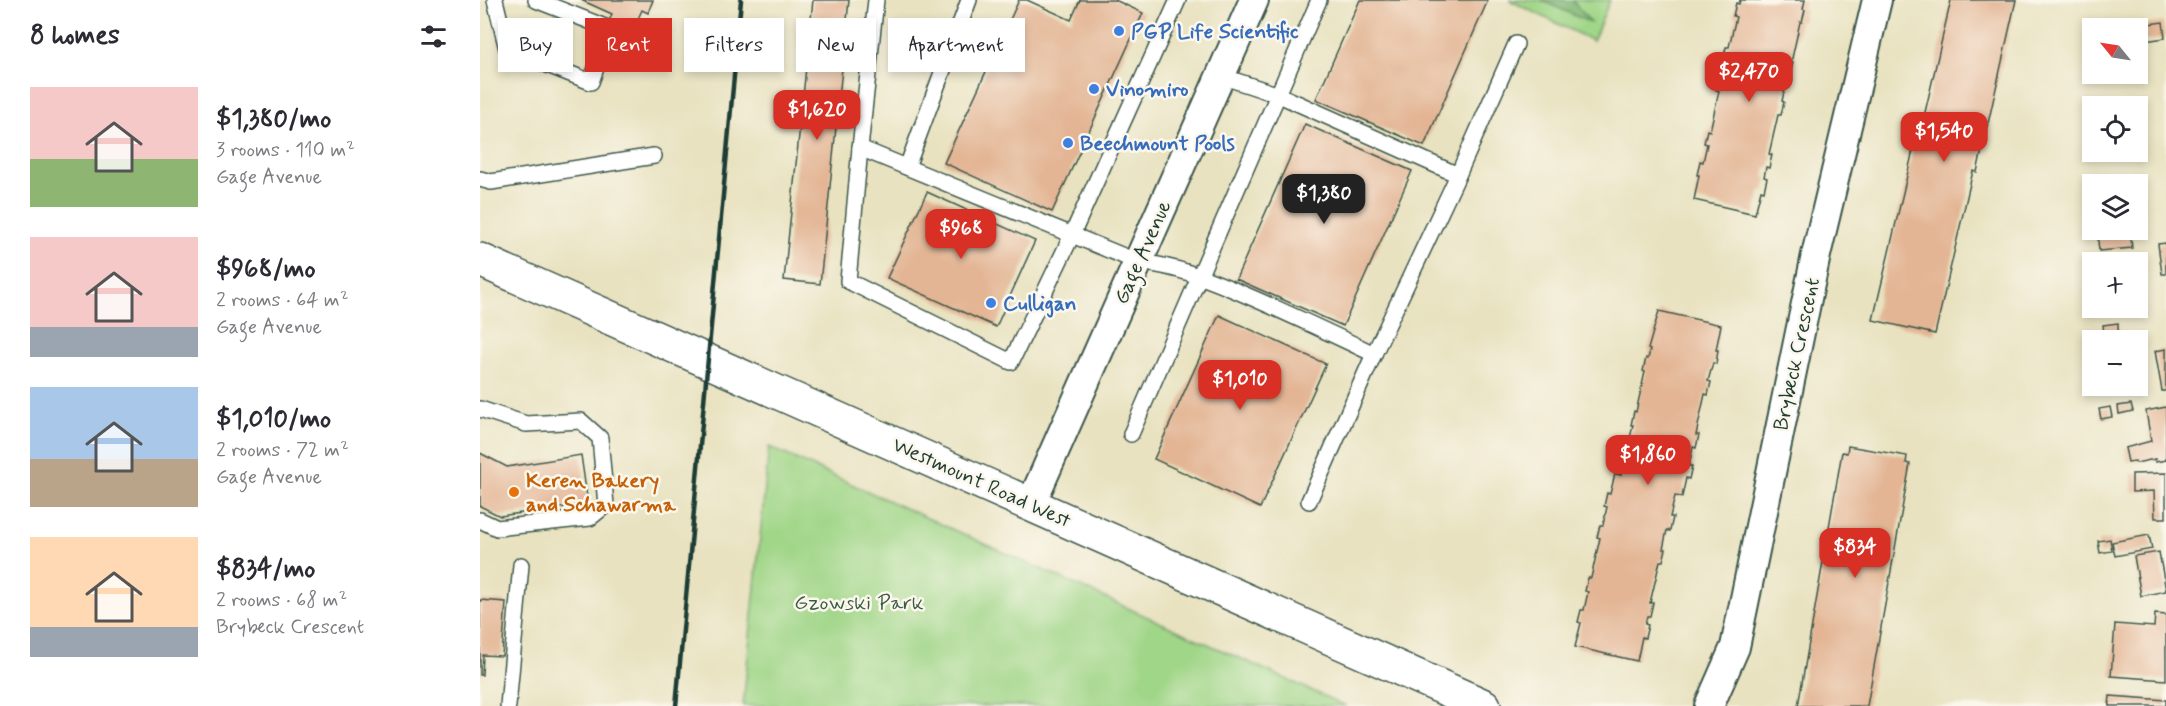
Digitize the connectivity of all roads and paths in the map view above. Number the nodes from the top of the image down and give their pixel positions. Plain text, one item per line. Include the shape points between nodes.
1 (495, 0) edge
2 (536, 0) edge
3 (876, 0) edge
4 (969, 0) edge
5 (1178, 0) edge
6 (1254, 0) edge
7 (1319, 0) edge
8 (1877, 0) edge
9 (1516, 44) dead end
10 (1221, 76) junction
11 (1279, 95) junction
12 (860, 148) junction
13 (654, 156) dead end
14 (908, 167) junction
15 (1458, 175) junction
16 (480, 179) edge
17 (1072, 235) junction
18 (480, 260) edge
19 (1138, 262) junction
20 (1200, 275) junction
21 (1374, 354) junction
22 (480, 409) edge
23 (1131, 434) dead end
24 (1310, 501) dead end
25 (1031, 504) junction
26 (480, 520) edge
27 (521, 565) dead end
28 (508, 706) edge
29 (1484, 706) edge
30 (1709, 706) edge

1 - 2 lane via 507,49 591,82 610,29
3 - 12 lane
4 - 14 lane
5 - 17 lane
6 - 10 street, Gage Avenue
7 - 11 lane
8 - 30 street, Brybeck Crescent via 1816,255 1735,646
9 - 15 lane
10 - 11 lane
10 - 19 street, Gage Avenue
11 - 15 lane
11 - 20 lane
12 - 14 lane
12 - 17 lane via 848,281 1011,362
13 - 16 lane via 491,182
14 - 17 lane
15 - 21 lane
17 - 19 lane
18 - 25 main road, Westmount Road West
19 - 20 lane
19 - 25 street, Gage Avenue
20 - 21 lane
20 - 23 lane
21 - 24 lane
22 - 26 lane via 526,424 581,422 600,438 606,505 590,518 497,528
25 - 29 main road, Westmount Road West
27 - 28 lane

